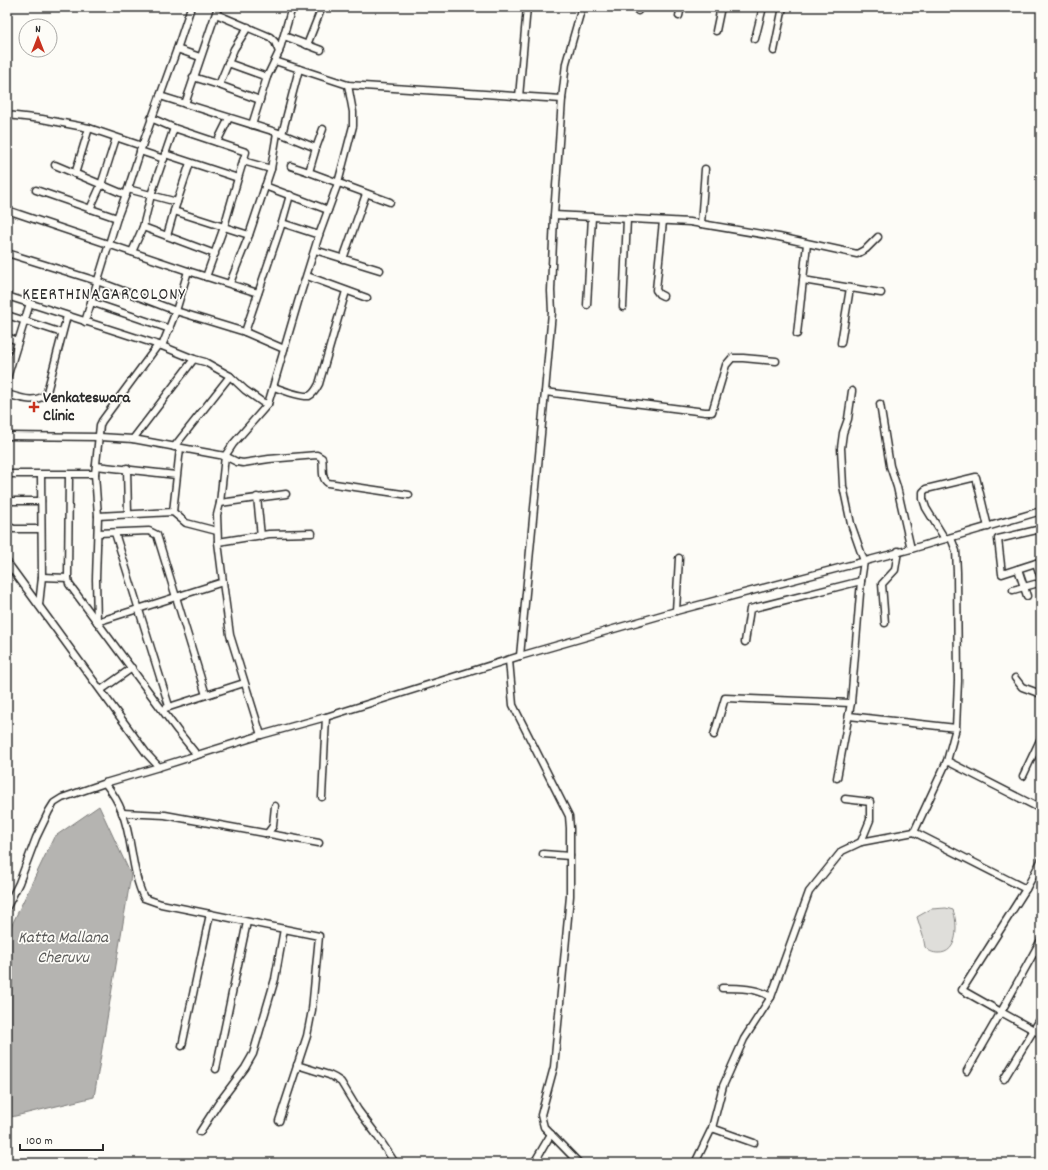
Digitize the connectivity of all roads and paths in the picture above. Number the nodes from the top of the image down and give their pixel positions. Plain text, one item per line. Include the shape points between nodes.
1 (191, 7) edge
2 (218, 7) edge
3 (292, 7) edge
4 (322, 7) edge
5 (527, 7) edge
6 (581, 7) edge
7 (681, 7) edge
8 (722, 7) edge
9 (763, 7) edge
10 (783, 7) edge
11 (216, 14) junction
12 (679, 16) dead end
13 (248, 27) junction
14 (716, 31) dead end
15 (284, 36) junction
16 (755, 39) dead end
17 (308, 45) junction
18 (177, 49) junction
19 (321, 50) dead end
20 (774, 51) dead end
21 (279, 52) junction
22 (200, 57) junction
23 (275, 61) junction
24 (228, 63) junction
25 (299, 69) junction
26 (193, 77) junction
27 (268, 77) junction
28 (219, 85) junction
29 (348, 86) junction
30 (160, 96) junction
31 (519, 97) junction
32 (562, 99) junction
33 (260, 100) junction
34 (185, 104) junction
35 (7, 115) edge
36 (151, 118) junction
37 (229, 118) junction
38 (252, 125) junction
39 (89, 128) junction
40 (174, 128) junction
41 (323, 129) dead end
42 (279, 133) junction
43 (116, 138) junction
44 (217, 142) junction
45 (316, 148) junction
46 (141, 149) junction
47 (165, 156) junction
48 (243, 161) junction
49 (190, 163) junction
50 (55, 166) dead end
51 (291, 166) dead end
52 (271, 169) junction
53 (705, 169) dead end
54 (309, 172) junction
55 (75, 174) junction
56 (238, 178) junction
57 (338, 183) junction
58 (101, 185) junction
59 (265, 186) junction
60 (36, 190) dead end
61 (127, 192) junction
62 (366, 194) junction
63 (151, 195) junction
64 (290, 195) junction
65 (177, 202) junction
66 (390, 202) dead end
67 (90, 209) junction
68 (7, 210) edge
69 (328, 210) junction
70 (174, 211) junction
71 (554, 215) junction
72 (117, 218) junction
73 (592, 218) junction
74 (627, 219) junction
75 (663, 221) junction
76 (282, 223) junction
77 (701, 224) junction
78 (143, 227) junction
79 (224, 227) junction
80 (320, 235) junction
81 (167, 236) junction
82 (249, 236) junction
83 (878, 237) dead end
84 (109, 244) junction
85 (807, 244) junction
86 (315, 250) junction
87 (132, 252) junction
88 (7, 253) edge
89 (215, 254) junction
90 (343, 259) junction
91 (380, 270) dead end
92 (188, 271) junction
93 (307, 276) junction
94 (206, 277) junction
95 (803, 280) junction
96 (97, 281) junction
97 (230, 283) junction
98 (850, 288) junction
99 (346, 291) junction
100 (258, 293) junction
101 (881, 293) dead end
102 (7, 296) edge
103 (663, 296) dead end
104 (367, 298) dead end
105 (90, 302) junction
106 (30, 304) junction
107 (587, 305) dead end
108 (623, 308) dead end
109 (176, 311) junction
110 (7, 315) edge
111 (67, 316) junction
112 (24, 322) junction
113 (85, 322) junction
114 (170, 329) junction
115 (245, 332) junction
116 (62, 334) junction
117 (797, 334) dead end
118 (7, 337) edge
119 (18, 341) junction
120 (841, 342) dead end
121 (160, 346) junction
122 (284, 349) junction
123 (194, 360) junction
124 (776, 360) dead end
125 (230, 376) junction
126 (7, 378) edge
127 (274, 388) junction
128 (852, 391) dead end
129 (545, 392) junction
130 (7, 394) edge
131 (268, 404) junction
132 (880, 404) dead end
133 (7, 436) edge
134 (100, 436) junction
135 (133, 439) junction
136 (177, 448) junction
137 (225, 456) junction
138 (96, 466) junction
139 (126, 468) junction
140 (7, 474) edge
141 (95, 474) junction
142 (41, 475) junction
143 (69, 475) junction
144 (176, 475) junction
145 (286, 494) dead end
146 (409, 496) dead end
147 (257, 497) junction
148 (7, 501) edge
149 (41, 501) junction
150 (220, 503) junction
151 (173, 512) junction
152 (1041, 512) edge
153 (128, 514) junction
154 (98, 516) junction
155 (7, 526) edge
156 (988, 527) junction
157 (41, 529) junction
158 (1041, 529) edge
159 (217, 531) junction
160 (98, 533) junction
161 (115, 533) junction
162 (312, 533) dead end
163 (261, 536) junction
164 (948, 538) junction
165 (218, 542) junction
166 (912, 549) junction
167 (898, 552) junction
168 (679, 558) dead end
169 (1041, 558) edge
170 (7, 562) edge
171 (864, 562) junction
172 (1036, 563) junction
173 (1018, 569) junction
174 (42, 577) junction
175 (68, 578) junction
176 (1041, 578) edge
177 (861, 581) junction
178 (223, 582) junction
179 (1035, 584) dead end
180 (1024, 586) junction
181 (1013, 590) dead end
182 (1027, 596) dead end
183 (177, 597) junction
184 (39, 605) junction
185 (139, 609) junction
186 (676, 611) junction
187 (97, 622) junction
188 (885, 622) dead end
189 (745, 642) dead end
190 (520, 656) junction
191 (509, 660) junction
192 (132, 668) junction
193 (1015, 678) dead end
194 (244, 682) junction
195 (101, 690) junction
196 (1041, 694) edge
197 (206, 695) junction
198 (851, 703) junction
199 (169, 706) junction
200 (162, 709) junction
201 (849, 716) junction
202 (326, 717) junction
203 (956, 728) junction
204 (261, 734) junction
205 (714, 735) dead end
206 (1041, 738) edge
207 (197, 755) junction
208 (947, 761) junction
209 (159, 767) junction
210 (1023, 776) dead end
211 (837, 778) dead end
212 (105, 782) junction
213 (322, 798) dead end
214 (845, 799) dead end
215 (276, 806) dead end
216 (1041, 809) edge
217 (122, 813) junction
218 (914, 832) junction
219 (267, 834) junction
220 (860, 842) junction
221 (319, 843) dead end
222 (543, 854) dead end
223 (570, 856) junction
224 (1041, 861) edge
225 (1026, 889) junction
226 (7, 907) edge
227 (210, 914) junction
228 (247, 922) junction
229 (284, 929) junction
230 (1041, 940) edge
231 (722, 988) dead end
232 (771, 997) junction
233 (1001, 1012) junction
234 (1041, 1018) edge
235 (1034, 1030) junction
236 (1041, 1034) edge
237 (182, 1046) dead end
238 (297, 1065) junction
239 (216, 1069) dead end
240 (967, 1071) dead end
241 (1004, 1079) dead end
242 (279, 1121) dead end
243 (712, 1128) junction
244 (200, 1132) dead end
245 (551, 1134) junction
246 (754, 1143) dead end
247 (395, 1163) edge
248 (534, 1163) edge
249 (579, 1163) edge
250 (696, 1163) edge

1 - 18 street
2 - 11 street
3 - 15 street
4 - 17 street
5 - 31 street
6 - 32 street via 566,63
7 - 12 street
8 - 14 street
9 - 16 street
10 - 20 street
11 - 13 street
11 - 22 street
13 - 21 street via 270,37
13 - 24 street
15 - 17 street
15 - 21 street
17 - 19 street
18 - 22 street
18 - 30 street
21 - 23 street
22 - 26 street
23 - 25 street
23 - 27 street
24 - 27 street
24 - 28 street
25 - 29 street
25 - 42 street
26 - 28 street
26 - 34 street
27 - 33 street
28 - 33 street
29 - 31 street
29 - 57 street via 353,126
30 - 34 street
30 - 36 street
31 - 32 street
32 - 71 street
33 - 38 street
34 - 37 street
35 - 39 street
36 - 40 street
36 - 46 street
37 - 38 street
37 - 44 street
38 - 42 street
39 - 43 street
39 - 55 street
40 - 44 street
40 - 47 street
41 - 45 street
42 - 45 street
42 - 52 street
43 - 46 street
43 - 58 street
44 - 48 street via 246,152
45 - 54 street
46 - 47 street
46 - 61 street
47 - 49 street
47 - 63 street
48 - 52 street
48 - 56 street
49 - 56 street
49 - 65 street
50 - 55 street
51 - 54 street
52 - 59 street
53 - 77 street
54 - 57 street
55 - 58 street
56 - 79 street
57 - 62 street
57 - 69 street
58 - 61 street
58 - 67 street
59 - 64 street
59 - 82 street
60 - 67 street
61 - 63 street
61 - 72 street
62 - 66 street
62 - 90 street
63 - 65 street
63 - 78 street
64 - 69 street
64 - 76 street
65 - 70 street
67 - 72 street
68 - 84 street
69 - 80 street
70 - 79 street
70 - 81 street
71 - 73 street
71 - 129 street via 552,312
72 - 84 street
73 - 74 street
73 - 107 street
74 - 75 street
74 - 108 street
75 - 77 street
75 - 103 street via 656,290
76 - 80 street
76 - 100 street
77 - 85 street
78 - 81 street
78 - 87 street
79 - 82 street
79 - 89 street
80 - 86 street
81 - 89 street
82 - 97 street
83 - 85 street via 857,254
84 - 87 street
84 - 96 street
85 - 95 street
86 - 90 street
86 - 93 street
87 - 92 street
88 - 96 street
89 - 94 street
90 - 91 street
92 - 94 street
92 - 109 street
93 - 99 street
93 - 122 street
94 - 97 street
95 - 98 street
95 - 117 street
96 - 105 street
96 - 109 street
97 - 100 street
98 - 101 street
98 - 120 street
99 - 104 street
99 - 127 street via 319,384 313,393 304,396
100 - 115 street
102 - 106 street
105 - 113 street
105 - 114 street
106 - 111 street
106 - 112 street
109 - 114 street
109 - 115 street
110 - 112 street
111 - 113 street
111 - 116 street
112 - 116 street
112 - 119 street
113 - 121 street
114 - 121 street
115 - 122 street
116 - 130 street via 44,396 31,400
118 - 119 street
119 - 126 street
121 - 123 street
121 - 134 street via 102,421
122 - 127 street
123 - 125 street via 213,366
123 - 135 street
124 - 129 street via 732,358 726,365 712,412
125 - 131 street via 245,390
125 - 136 street
127 - 131 street
128 - 171 street via 841,448 843,486 851,524
129 - 190 street
131 - 137 street
132 - 166 street via 890,466
133 - 134 street
134 - 135 street
134 - 138 street
135 - 136 street
136 - 137 street
136 - 144 street
137 - 146 street via 243,463 320,456 323,460 324,478 328,483
137 - 150 street
138 - 139 street
138 - 141 street
139 - 144 street
139 - 153 street
140 - 142 street
141 - 143 street
141 - 154 street
142 - 143 street
142 - 149 street
143 - 175 street
144 - 151 street
145 - 147 street
147 - 150 street
147 - 163 street
148 - 149 street
149 - 157 street
150 - 159 street
151 - 153 street
151 - 159 street via 186,523
152 - 156 street
153 - 154 street
154 - 160 street
155 - 157 street via 14,529
156 - 164 street
156 - 164 street via 976,477 926,490 923,492 924,504
157 - 174 street
158 - 173 street via 998,539 1002,574
159 - 165 street
160 - 161 street
160 - 187 street
161 - 183 street via 149,531 157,535
161 - 185 street
162 - 163 street
163 - 165 street
164 - 166 street
164 - 203 street via 956,551 957,572
165 - 178 street
166 - 167 street
167 - 171 street
167 - 188 street via 895,570 882,584
168 - 186 street
169 - 172 street
170 - 184 street
171 - 177 street
171 - 186 street
172 - 173 street
172 - 176 street
173 - 180 street
174 - 175 street
174 - 184 street
175 - 187 street via 72,590
177 - 189 street via 750,609
177 - 198 street
178 - 183 street
178 - 194 street via 230,635
179 - 180 street
180 - 181 street
180 - 182 street
183 - 185 street
183 - 197 street
184 - 195 street
185 - 187 street
185 - 199 street
186 - 190 street
187 - 192 street
190 - 191 street
191 - 202 street
191 - 223 street via 513,705 569,816
192 - 195 street
192 - 200 street
193 - 196 street via 1022,687
194 - 197 street
194 - 204 street
195 - 209 street
197 - 199 street
198 - 201 street
198 - 205 street via 725,698
199 - 200 street
200 - 207 street
201 - 203 street
201 - 211 street
202 - 204 street
202 - 213 street
203 - 208 street
204 - 207 street
206 - 210 street
207 - 209 street
208 - 216 street
208 - 218 street
209 - 212 street
212 - 217 street
212 - 226 street via 62,798 54,804 36,838
214 - 220 street via 870,802 870,820
215 - 219 street via 273,826
217 - 219 street via 165,815
217 - 227 street via 144,898 160,904
218 - 220 street
218 - 225 street
219 - 221 street
220 - 232 street via 842,851 809,892
222 - 223 street
223 - 245 street via 570,896 554,1067 541,1115 542,1123
224 - 225 street
225 - 233 street via 962,990
227 - 228 street
227 - 237 street
228 - 229 street
228 - 239 street
229 - 238 street via 320,936 312,1010 307,1036
229 - 244 street via 275,979 253,1054
230 - 233 street
231 - 232 street via 763,992
232 - 243 street via 744,1039 723,1086
233 - 235 street
233 - 240 street
234 - 235 street
235 - 236 street
235 - 241 street
238 - 242 street
238 - 247 street via 329,1075 341,1082
243 - 246 street
243 - 250 street
245 - 248 street
245 - 249 street

